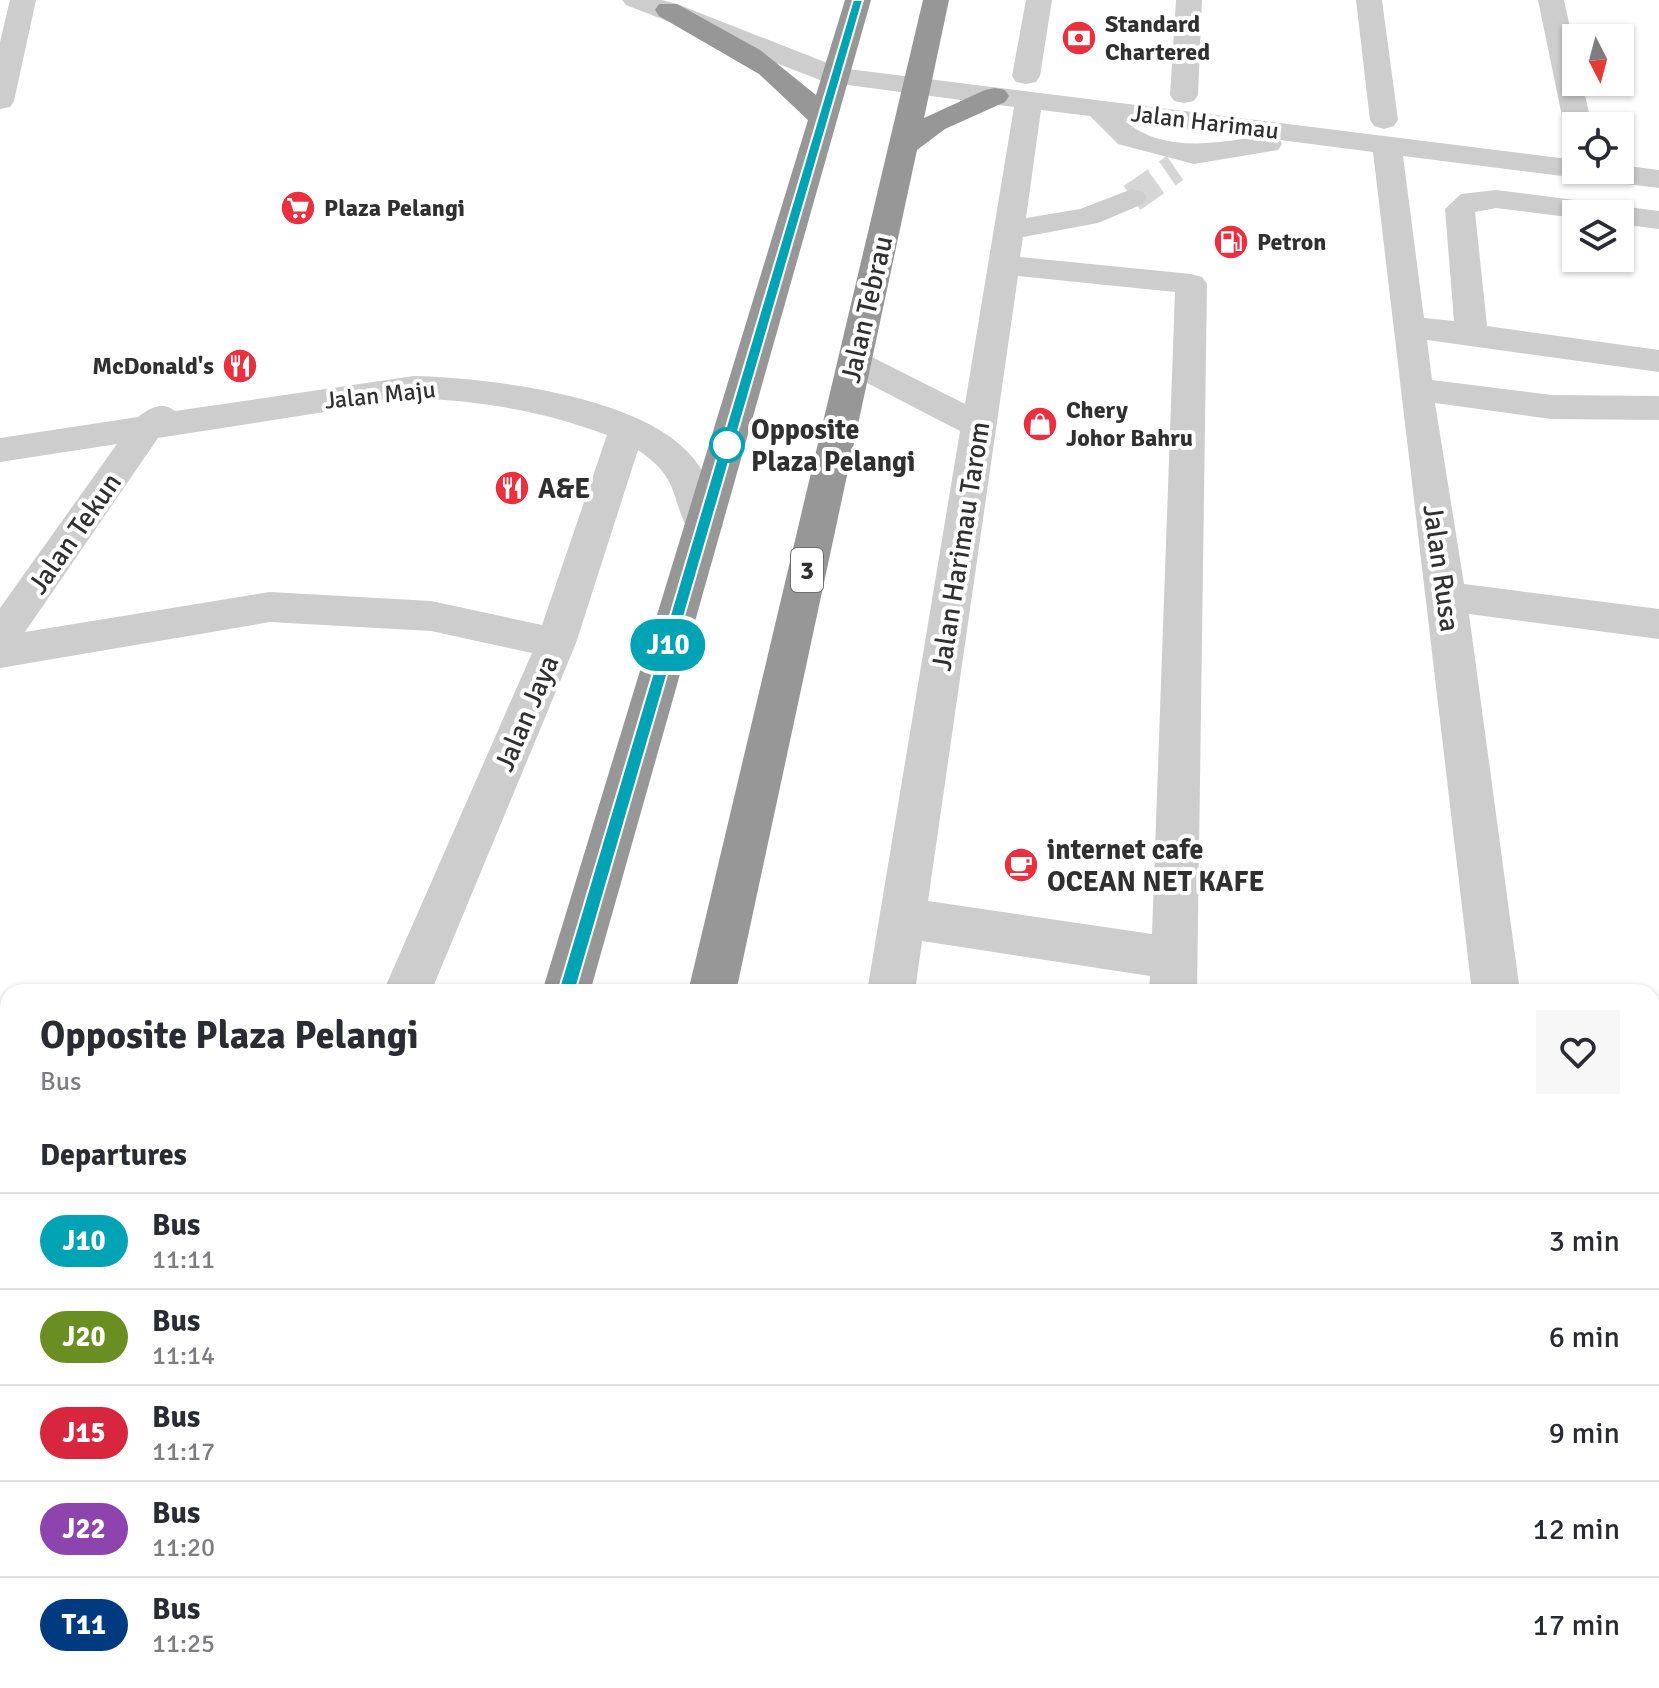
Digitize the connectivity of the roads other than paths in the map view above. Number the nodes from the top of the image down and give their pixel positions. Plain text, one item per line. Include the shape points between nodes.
1 (23, 0) edge
2 (635, 0) edge
3 (858, 0) edge
4 (936, 0) edge
5 (1039, 0) edge
6 (1189, 0) edge
7 (1369, 0) edge
8 (1551, 0) edge
9 (668, 10) junction
10 (838, 64) junction
11 (918, 74) junction
12 (1017, 90) junction
13 (1184, 95) junction
14 (0, 101) edge
15 (1090, 108) junction
16 (1575, 112) edge
17 (822, 118) junction
18 (1386, 132) junction
19 (1292, 133) junction
20 (1562, 142) edge
21 (902, 147) junction
22 (1634, 151) edge
23 (1659, 154) edge
24 (1562, 166) edge
25 (1634, 176) edge
26 (1659, 179) edge
27 (1132, 198) tunnel mouth
28 (1562, 207) edge
29 (1634, 216) edge
30 (1659, 220) edge
31 (1006, 248) junction
32 (1409, 327) junction
33 (1471, 334) junction
34 (1659, 361) edge
35 (854, 362) junction
36 (1416, 389) junction
37 (1659, 408) edge
38 (978, 425) junction
39 (147, 428) junction
40 (627, 428) junction
41 (0, 450) edge
42 (704, 526) junction
43 (1447, 596) junction
44 (1659, 624) edge
45 (0, 638) edge
46 (556, 643) junction
47 (0, 652) edge
48 (902, 918) junction
49 (1173, 975) edge
50 (410, 984) edge
51 (568, 984) edge
52 (714, 984) edge
53 (892, 984) edge
54 (1495, 984) edge

1 - 14 street
2 - 9 street, Jalan Harimau
3 - 10 highway
4 - 11 highway, Jalan Tebrau / 3
5 - 12 street, Jalan Harimau Tarom
6 - 13 street
7 - 18 street, Jalan Rusa
8 - 16 street
9 - 10 street, Jalan Harimau
9 - 17 highway via 769,66
10 - 11 street, Jalan Harimau
10 - 17 highway
11 - 12 street, Jalan Harimau
11 - 21 highway, Jalan Tebrau / 3
12 - 13 street, Jalan Harimau
12 - 15 street, Jalan Harimau
12 - 21 highway via 935,123
12 - 31 street, Jalan Harimau Tarom
13 - 18 street, Jalan Harimau
15 - 19 street, Jalan Harimau
15 - 19 street via 1128,138 1185,162
17 - 42 highway
18 - 19 street, Jalan Harimau
18 - 20 street, Jalan Harimau
18 - 24 street, Jalan Harimau
18 - 32 street, Jalan Rusa
21 - 35 highway, Jalan Tebrau / 3
22 - 23 street
25 - 26 street
27 - 31 street
28 - 33 street via 1496,199 1472,200 1460,209
29 - 30 street
31 - 38 street, Jalan Harimau Tarom
31 - 49 street via 1191,284
32 - 33 street
32 - 36 street, Jalan Rusa
33 - 34 street
35 - 38 street
35 - 52 highway, Jalan Tebrau / 3
36 - 37 street via 1551,407
36 - 43 street, Jalan Rusa
38 - 48 street, Jalan Harimau Tarom
39 - 40 street, Jalan Maju via 414,387 479,389
39 - 41 street, Jalan Maju
39 - 45 street, Jalan Tekun
40 - 42 street, Jalan Maju via 664,448 683,469
40 - 46 street, Jalan Jaya
42 - 51 highway
43 - 44 street
43 - 54 street, Jalan Rusa
46 - 47 street via 431,616 270,607
46 - 50 street, Jalan Jaya
48 - 49 street
48 - 53 street, Jalan Harimau Tarom

